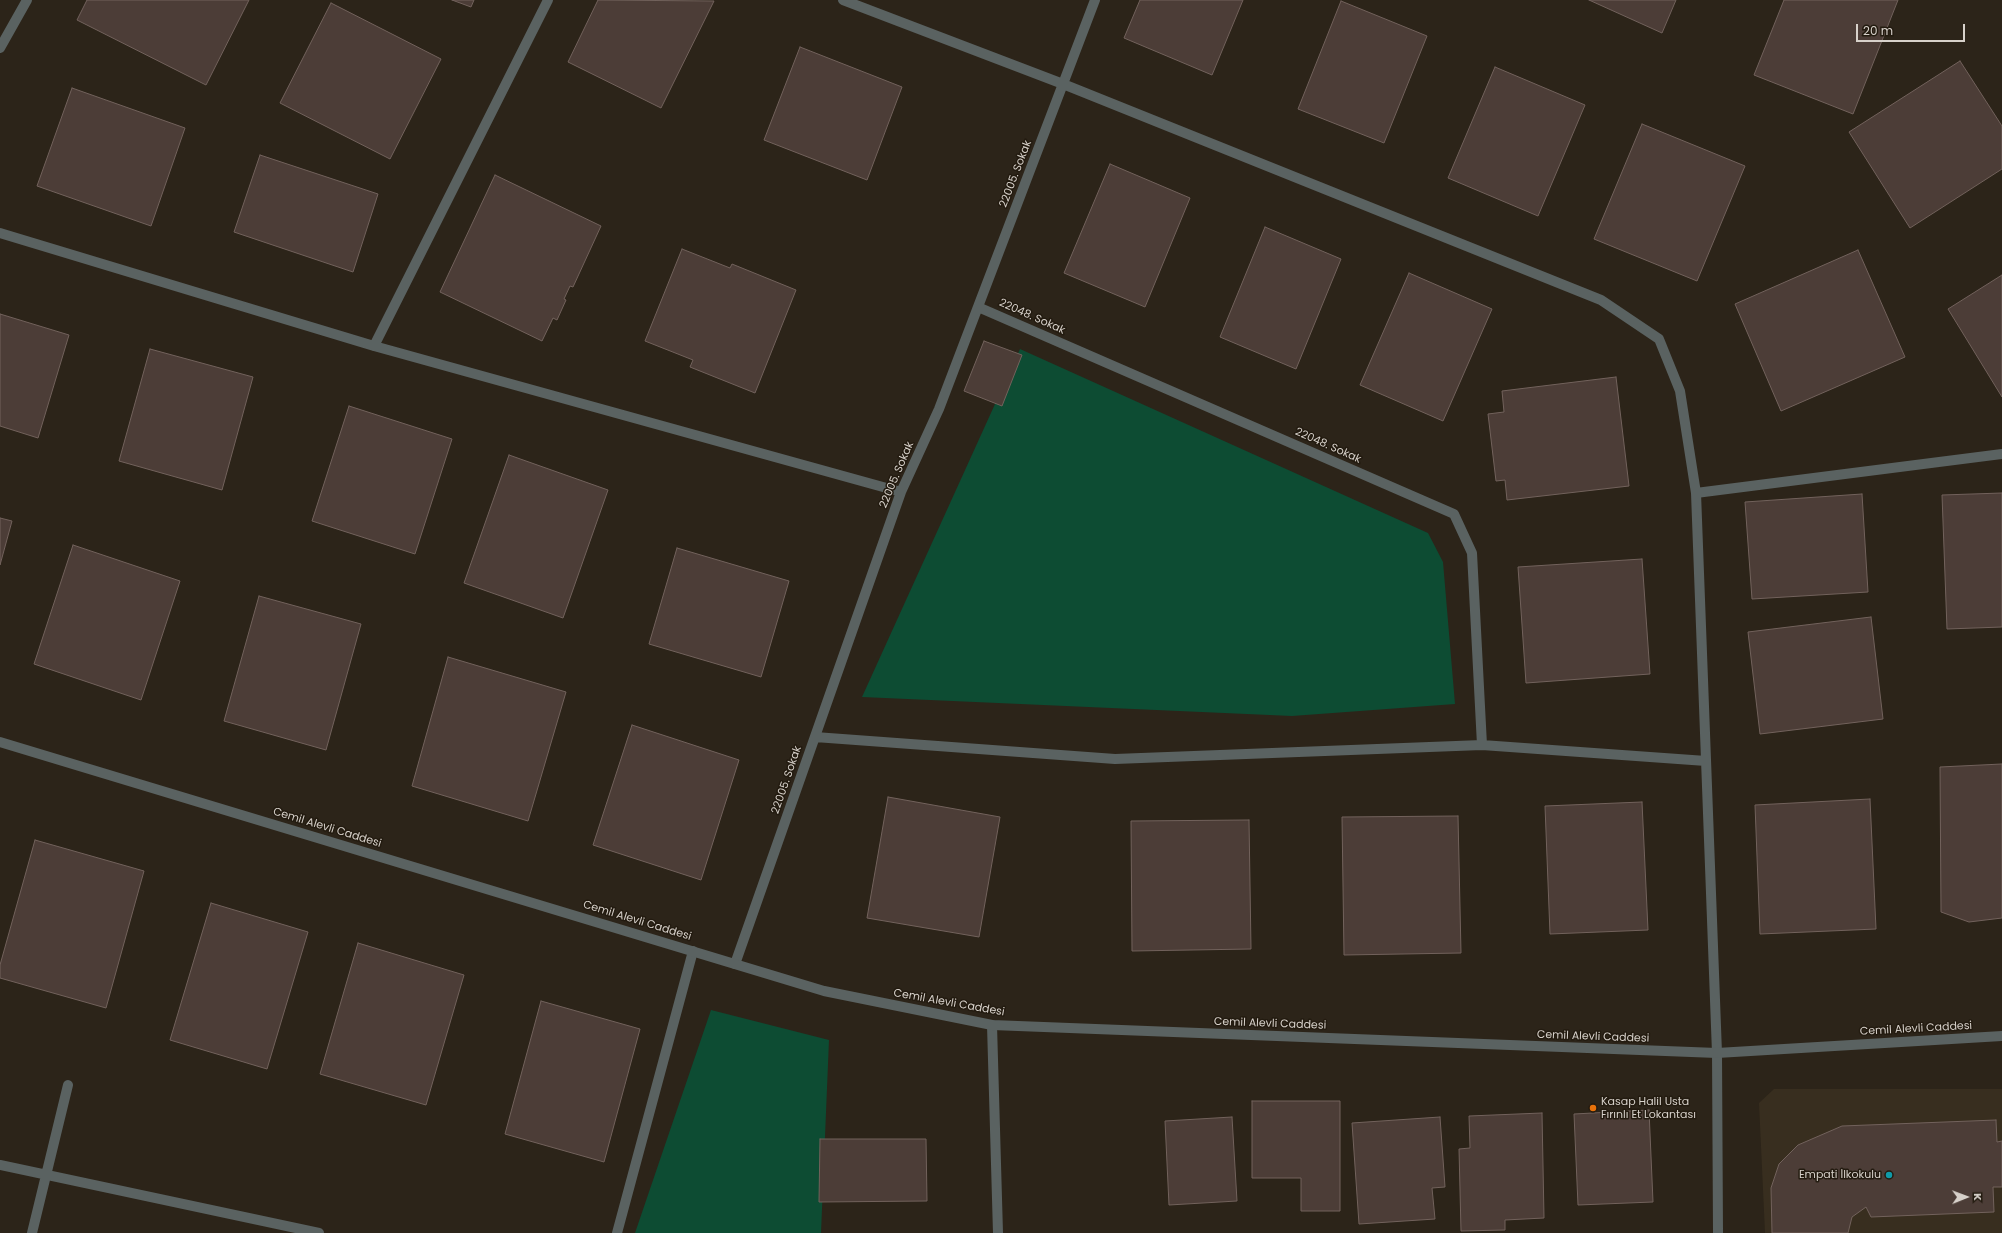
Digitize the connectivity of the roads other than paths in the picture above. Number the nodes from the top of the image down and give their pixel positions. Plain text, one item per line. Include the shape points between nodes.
1 (27, 0) edge
2 (548, 0) edge
3 (844, 0) edge
4 (1095, 0) edge
5 (0, 48) edge
6 (1063, 84) junction
7 (0, 233) edge
8 (978, 306) junction
9 (374, 346) junction
10 (2002, 454) edge
11 (901, 492) junction
12 (1696, 493) junction
13 (815, 738) junction
14 (0, 742) edge
15 (1482, 745) junction
16 (1706, 760) junction
17 (693, 951) junction
18 (735, 964) junction
19 (992, 1025) junction
20 (2002, 1036) edge
21 (1717, 1053) junction
22 (68, 1085) dead end
23 (0, 1165) edge
24 (47, 1174) junction
25 (32, 1233) edge
26 (319, 1233) edge
27 (617, 1233) edge
28 (998, 1233) edge
29 (1718, 1233) edge

1 - 5 street
2 - 9 street
3 - 6 street
4 - 6 street, 22005. Sokak
6 - 8 street, 22005. Sokak
6 - 12 street via 1601,300 1659,339 1680,391
7 - 9 street
8 - 11 street, 22005. Sokak via 939,409
8 - 15 street, 22048. Sokak via 1454,514 1472,553
9 - 11 street
10 - 12 street
11 - 13 street, 22005. Sokak
12 - 16 street
13 - 15 street via 1115,759
13 - 18 street, 22005. Sokak
14 - 17 street, Cemil Alevli Caddesi
15 - 16 street
16 - 21 street
17 - 18 street, Cemil Alevli Caddesi
17 - 27 street
18 - 19 street, Cemil Alevli Caddesi via 824,991
19 - 21 street, Cemil Alevli Caddesi
19 - 28 street
20 - 21 street, Cemil Alevli Caddesi
21 - 29 street
22 - 24 street
23 - 24 street
24 - 25 street
24 - 26 street

